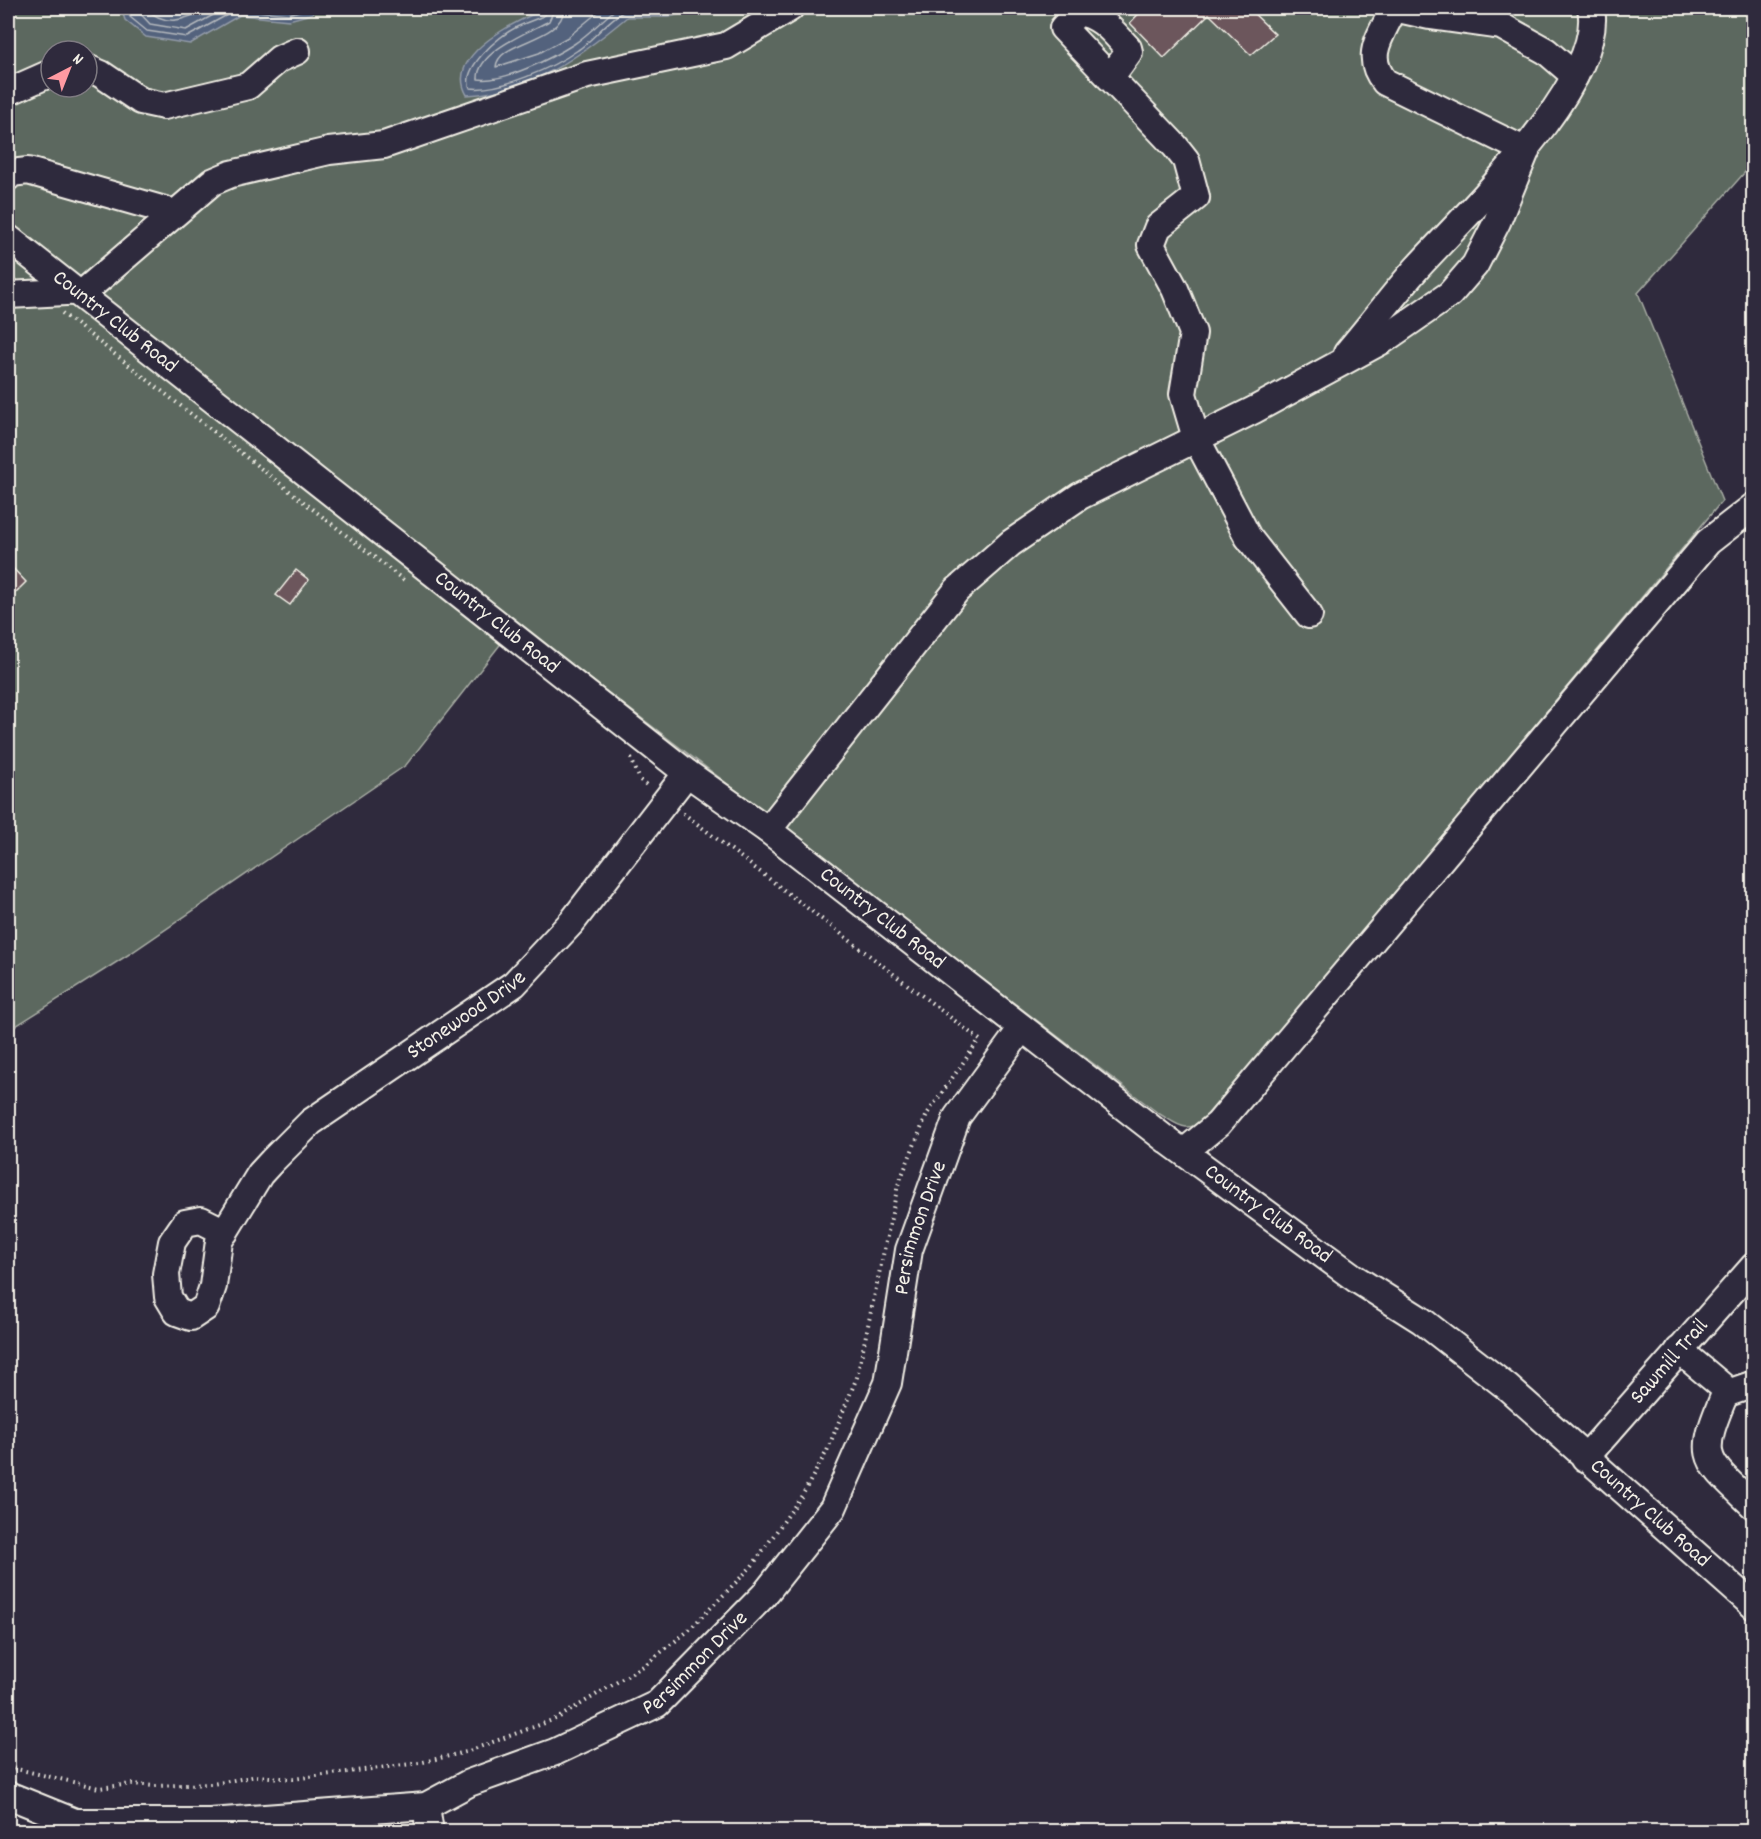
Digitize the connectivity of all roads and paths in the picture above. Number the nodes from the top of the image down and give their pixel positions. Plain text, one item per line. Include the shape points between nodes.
1 (790, 8) edge
2 (1394, 8) edge
3 (1591, 8) edge
4 (297, 51) dead end
5 (99, 73) edge
6 (1575, 76) junction
7 (39, 78) edge
8 (1110, 78) dead end
9 (8, 92) edge
10 (1526, 152) junction
11 (10, 169) edge
12 (175, 213) junction
13 (8, 238) edge
14 (77, 292) junction
15 (36, 293) junction
16 (8, 295) edge
17 (1347, 359) junction
18 (1196, 438) junction
19 (1754, 506) edge
20 (410, 585) dead end
21 (1309, 615) dead end
22 (624, 752) dead end
23 (687, 773) junction
24 (666, 799) junction
25 (768, 830) junction
26 (1022, 1028) junction
27 (980, 1040) junction
28 (986, 1044) dead end
29 (1185, 1151) junction
30 (225, 1232) dead end
31 (1754, 1266) edge
32 (1679, 1350) junction
33 (1754, 1384) edge
34 (1725, 1394) junction
35 (1585, 1458) junction
36 (1754, 1506) edge
37 (1754, 1606) edge
38 (8, 1767) edge
39 (8, 1795) edge
40 (426, 1806) junction
41 (430, 1832) edge

1 - 12 street via 726,46 586,75 384,144 329,151 231,174 212,182
2 - 6 street via 1501,26 1546,51
2 - 10 street via 1374,54 1374,69 1385,82
3 - 6 street via 1590,37
4 - 5 street via 279,59 248,86 164,106 141,101
6 - 10 street
7 - 9 street
8 - 18 street via 1186,160 1196,190 1196,197 1158,227 1151,245 1193,333 1184,394
10 - 17 street via 1416,270
10 - 17 street via 1475,265 1450,294
11 - 12 street
12 - 14 street via 85,291
13 - 14 street, Country Club Road
14 - 15 street
14 - 23 street, Country Club Road
15 - 16 street
15 - 20 path
17 - 18 street
18 - 21 street via 1248,537
18 - 25 street via 1080,496 1011,543 957,590
19 - 29 street via 1708,543 1218,1124
22 - 24 path via 633,760 640,780
23 - 24 street, Stonewood Drive
23 - 25 street, Country Club Road
24 - 27 path
24 - 30 street, Stonewood Drive via 572,922 513,984 311,1122 260,1174
25 - 26 street, Country Club Road
26 - 29 street, Country Club Road
26 - 40 street, Persimmon Drive via 957,1117 909,1250 888,1383 833,1508 764,1595 657,1704 555,1752 470,1783
27 - 28 path
27 - 38 path via 927,1114 898,1185 857,1377 827,1451 803,1494 752,1566 664,1651 558,1718 466,1752 419,1763 293,1779 258,1776 212,1784 99,1788
29 - 35 street, Country Club Road via 1356,1279 1421,1320 1506,1387
31 - 32 street, Sawmill Trail
32 - 34 street via 1722,1386
32 - 35 street, Sawmill Trail
33 - 34 street
34 - 36 street via 1709,1432 1707,1451 1718,1471
35 - 37 street, Country Club Road
39 - 40 street, Persimmon Drive via 75,1822 210,1822
40 - 41 street

